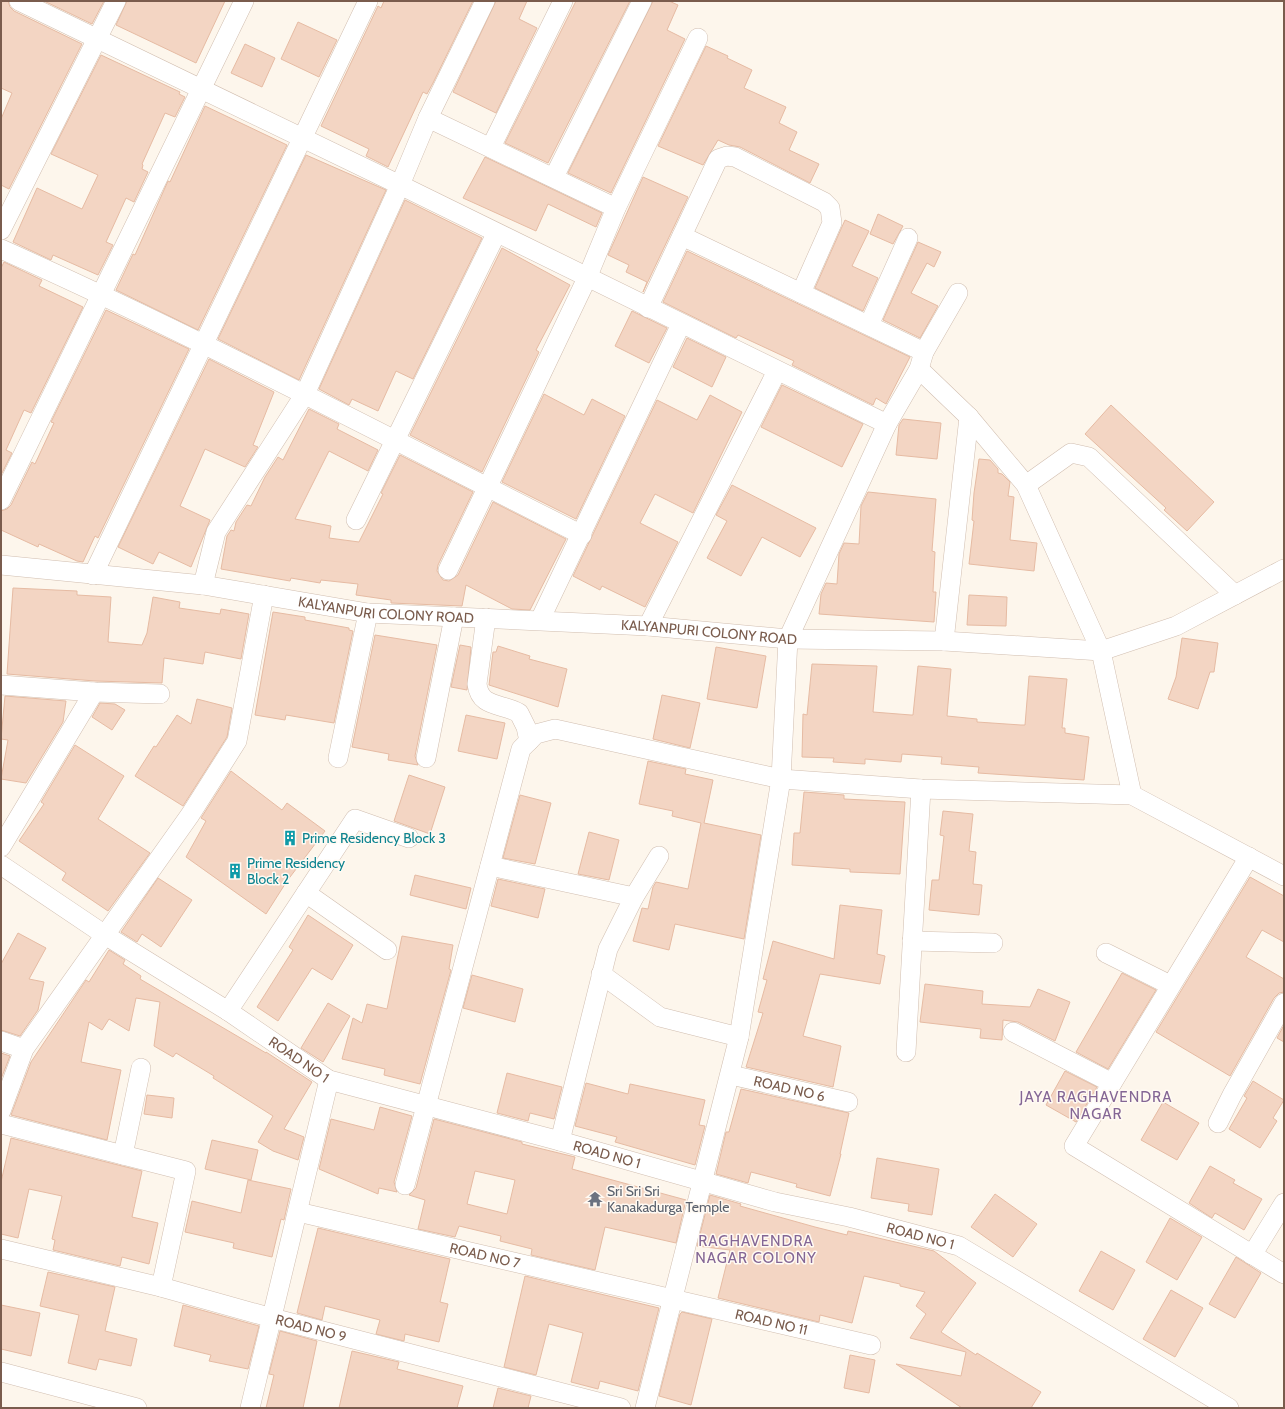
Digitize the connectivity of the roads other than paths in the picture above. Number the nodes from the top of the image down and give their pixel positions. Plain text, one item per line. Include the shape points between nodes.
1 (20, 1) edge
2 (116, 1) edge
3 (244, 1) edge
4 (368, 1) edge
5 (485, 1) edge
6 (562, 1) edge
7 (642, 1) edge
8 (698, 38) dead end
9 (97, 39) junction
10 (201, 90) junction
11 (428, 118) junction
12 (302, 138) junction
13 (491, 147) junction
14 (554, 177) junction
15 (400, 185) junction
16 (616, 208) junction
17 (1, 230) edge
18 (496, 234) junction
19 (682, 236) junction
20 (908, 238) dead end
21 (1, 249) edge
22 (587, 278) junction
23 (800, 293) junction
24 (958, 293) dead end
25 (102, 294) junction
26 (648, 308) junction
27 (681, 324) junction
28 (869, 325) junction
29 (202, 345) junction
30 (922, 361) junction
31 (777, 371) junction
32 (305, 394) junction
33 (969, 417) junction
34 (887, 424) junction
35 (396, 440) junction
36 (1026, 486) junction
37 (487, 487) junction
38 (1, 500) edge
39 (356, 520) dead end
40 (582, 535) junction
41 (1, 565) edge
42 (1284, 569) edge
43 (448, 570) dead end
44 (93, 575) junction
45 (203, 585) junction
46 (1235, 594) junction
47 (264, 595) junction
48 (368, 613) junction
49 (454, 617) junction
50 (486, 618) junction
51 (540, 620) junction
52 (648, 626) junction
53 (788, 639) junction
54 (944, 641) junction
55 (1101, 651) junction
56 (1, 684) edge
57 (94, 692) junction
58 (160, 694) dead end
59 (529, 741) junction
60 (338, 758) dead end
61 (426, 758) dead end
62 (781, 779) junction
63 (921, 789) junction
64 (1132, 795) junction
65 (409, 838) dead end
66 (1, 847) edge
67 (659, 856) dead end
68 (1249, 857) junction
69 (1, 865) edge
70 (490, 866) junction
71 (1284, 876) edge
72 (306, 893) junction
73 (634, 897) junction
74 (105, 935) junction
75 (912, 941) junction
76 (993, 943) dead end
77 (387, 950) dead end
78 (1106, 952) dead end
79 (601, 974) junction
80 (1170, 986) junction
81 (1284, 1003) edge
82 (228, 1011) junction
83 (1013, 1032) dead end
84 (739, 1037) junction
85 (1, 1041) edge
86 (24, 1048) junction
87 (906, 1052) dead end
88 (141, 1068) dead end
89 (731, 1075) junction
90 (329, 1080) junction
91 (1112, 1083) junction
92 (848, 1102) dead end
93 (427, 1106) junction
94 (1, 1111) edge
95 (1218, 1123) dead end
96 (1, 1124) edge
97 (560, 1141) junction
98 (123, 1155) junction
99 (701, 1182) junction
100 (405, 1185) dead end
101 (1284, 1203) edge
102 (298, 1212) junction
103 (1, 1249) edge
104 (1252, 1255) junction
105 (1284, 1274) edge
106 (161, 1287) junction
107 (672, 1299) junction
108 (272, 1318) junction
109 (871, 1345) dead end
110 (1, 1372) edge
111 (106, 1404) edge
112 (1224, 1407) edge
113 (137, 1408) edge
114 (250, 1408) edge
115 (621, 1408) edge
116 (645, 1408) edge

1 - 9 street
2 - 9 street
3 - 10 street
4 - 12 street
5 - 11 street
6 - 13 street
7 - 14 street
8 - 16 street
9 - 10 street
9 - 17 street
10 - 12 street
10 - 25 street
11 - 13 street
11 - 15 street
12 - 15 street
12 - 29 street
13 - 14 street
14 - 16 street
15 - 18 street
15 - 32 street
16 - 22 street
18 - 22 street
18 - 35 street
19 - 23 street
19 - 23 street via 718,159 735,157 824,202 830,208 832,223
19 - 26 street
20 - 28 street
21 - 25 street
22 - 26 street
22 - 37 street
23 - 28 street
24 - 30 street
25 - 29 street
25 - 38 street
26 - 27 street
27 - 31 street
27 - 40 street
28 - 30 street
29 - 32 street
29 - 44 street
30 - 33 street
30 - 34 street
31 - 34 street
31 - 52 street
32 - 35 street
32 - 45 street via 216,532
33 - 36 street
33 - 54 street
34 - 53 street
35 - 37 street
35 - 39 street
36 - 46 street via 1071,453 1089,457
36 - 55 street
37 - 40 street
37 - 43 street
40 - 51 street
41 - 44 street, KALYANPURI COLONY ROAD
42 - 46 street
44 - 45 street, KALYANPURI COLONY ROAD
45 - 47 street, KALYANPURI COLONY ROAD
46 - 55 street via 1176,626
47 - 48 street, KALYANPURI COLONY ROAD
47 - 74 street via 237,741 190,815
48 - 49 street, KALYANPURI COLONY ROAD
48 - 60 street
49 - 50 street, KALYANPURI COLONY ROAD
49 - 61 street
50 - 51 street, KALYANPURI COLONY ROAD
50 - 59 street via 478,693 483,700 518,713 526,727
51 - 52 street, KALYANPURI COLONY ROAD
52 - 53 street, KALYANPURI COLONY ROAD
53 - 54 street, KALYANPURI COLONY ROAD
53 - 62 street
54 - 55 street, KALYANPURI COLONY ROAD
55 - 64 street
56 - 57 street
57 - 58 street
57 - 66 street
59 - 62 street via 536,734 556,729
59 - 70 street via 521,749
62 - 63 street
62 - 84 street
63 - 64 street
63 - 75 street
64 - 68 street
65 - 72 street via 355,819
67 - 73 street
68 - 71 street
68 - 80 street
69 - 74 street, ROAD NO 1
70 - 73 street
70 - 93 street
72 - 77 street
72 - 82 street
73 - 79 street via 608,948
74 - 82 street, ROAD NO 1
74 - 86 street
75 - 76 street
75 - 87 street
78 - 80 street
79 - 84 street via 660,1017
79 - 97 street
80 - 91 street
81 - 95 street
82 - 90 street, ROAD NO 1
83 - 91 street
84 - 89 street
85 - 86 street
86 - 94 street
88 - 98 street
89 - 92 street, ROAD NO 6
89 - 99 street
90 - 93 street, ROAD NO 1
90 - 102 street
91 - 104 street via 1074,1146
93 - 97 street, ROAD NO 1
93 - 100 street
96 - 98 street
97 - 99 street, ROAD NO 1
98 - 106 street via 186,1171
99 - 107 street
99 - 112 street, ROAD NO 1 via 959,1246
101 - 104 street
102 - 107 street, ROAD NO 7
102 - 108 street
103 - 106 street, ROAD NO 9
104 - 105 street
106 - 108 street, ROAD NO 9
107 - 109 street, ROAD NO 11
107 - 116 street
108 - 114 street
108 - 115 street, ROAD NO 9
110 - 111 street
111 - 113 street

